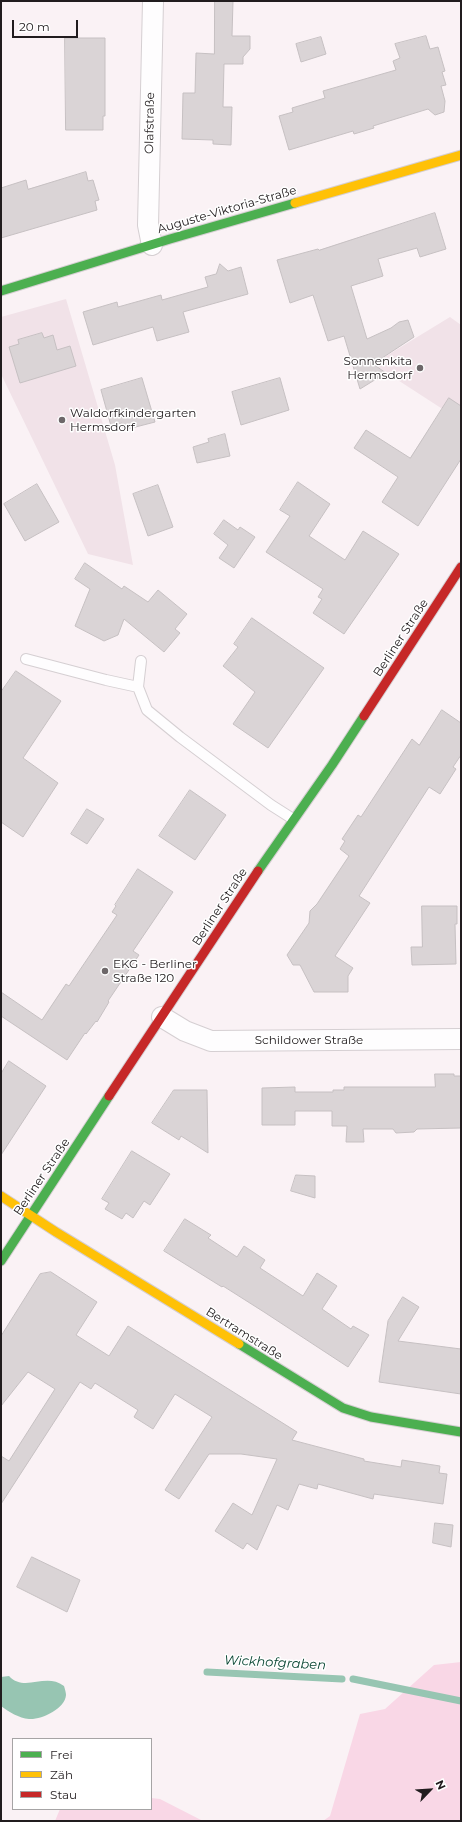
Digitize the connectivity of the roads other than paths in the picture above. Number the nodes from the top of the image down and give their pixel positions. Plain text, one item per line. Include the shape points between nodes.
1 (153, 1) edge
2 (461, 155) edge
3 (152, 244) junction
4 (1, 291) edge
5 (461, 567) edge
6 (26, 659) dead end
7 (141, 661) dead end
8 (138, 687) junction
9 (293, 819) junction
10 (162, 1017) junction
11 (461, 1039) edge
12 (1, 1196) edge
13 (30, 1216) junction
14 (1, 1261) edge
15 (461, 1432) edge

1 - 3 street, Olafstraße via 148,225
2 - 3 street, Auguste-Viktoria-Straße
3 - 4 street, Auguste-Viktoria-Straße
5 - 9 street, Berliner Straße via 336,759
6 - 8 lane
7 - 8 lane
8 - 9 lane via 147,710 174,733
9 - 10 street, Berliner Straße
10 - 11 street, Schildower Straße via 185,1031 211,1041
10 - 13 street, Berliner Straße
12 - 13 street, Bertramstraße
13 - 14 street, Berliner Straße
13 - 15 street, Bertramstraße via 343,1408 371,1418

